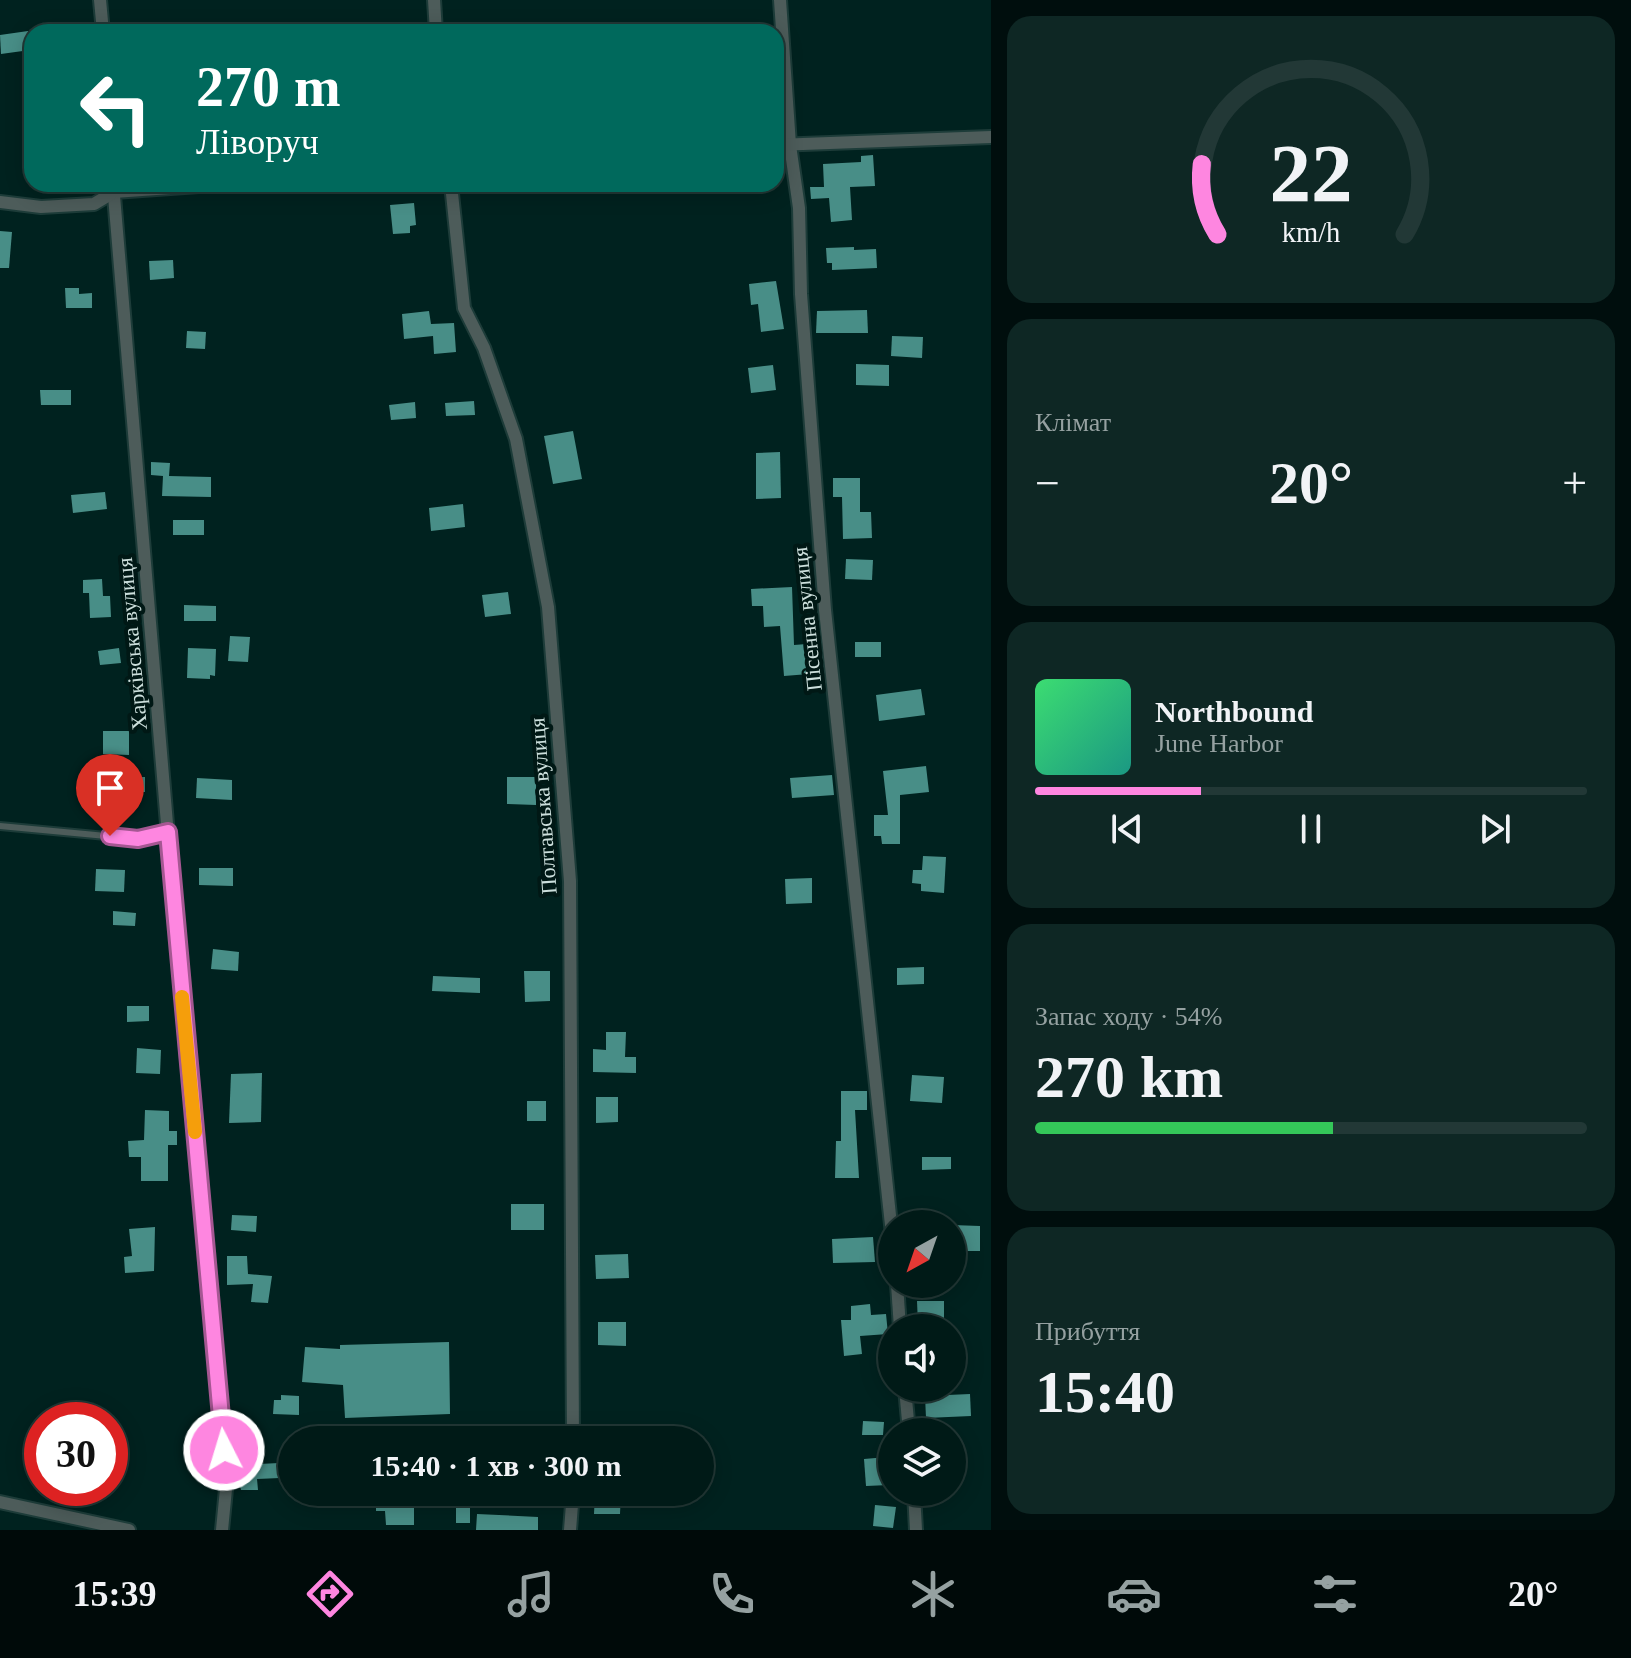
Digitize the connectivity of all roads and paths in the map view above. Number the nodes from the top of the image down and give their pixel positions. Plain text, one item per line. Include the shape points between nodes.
1 (100, 0) edge
2 (434, 0) edge
3 (780, 0) edge
4 (102, 24) edge
5 (436, 24) edge
6 (782, 24) edge
7 (784, 58) edge
8 (991, 137) edge
9 (784, 145) edge
10 (790, 145) junction
11 (109, 192) edge
12 (114, 192) edge
13 (452, 192) edge
14 (0, 202) edge
15 (0, 826) edge
16 (168, 832) junction
17 (889, 1210) edge
18 (573, 1426) edge
19 (0, 1502) edge
20 (572, 1506) edge
21 (915, 1506) edge
22 (129, 1530) edge
23 (222, 1530) edge
24 (570, 1530) edge
25 (916, 1530) edge

1 - 4 street
2 - 5 street
3 - 6 street, Пісенна вулиця
7 - 10 street, Пісенна вулиця
8 - 10 street
9 - 10 street
10 - 17 street, Пісенна вулиця via 799,208 825,610
11 - 14 street via 94,204 41,207
12 - 16 street, Харківська вулиця
13 - 18 street, Полтавська вулиця via 464,308 516,439 548,607 570,881
15 - 16 lane via 138,839
16 - 23 street, Харківська вулиця via 227,1479
19 - 22 street
20 - 24 street
21 - 25 street

